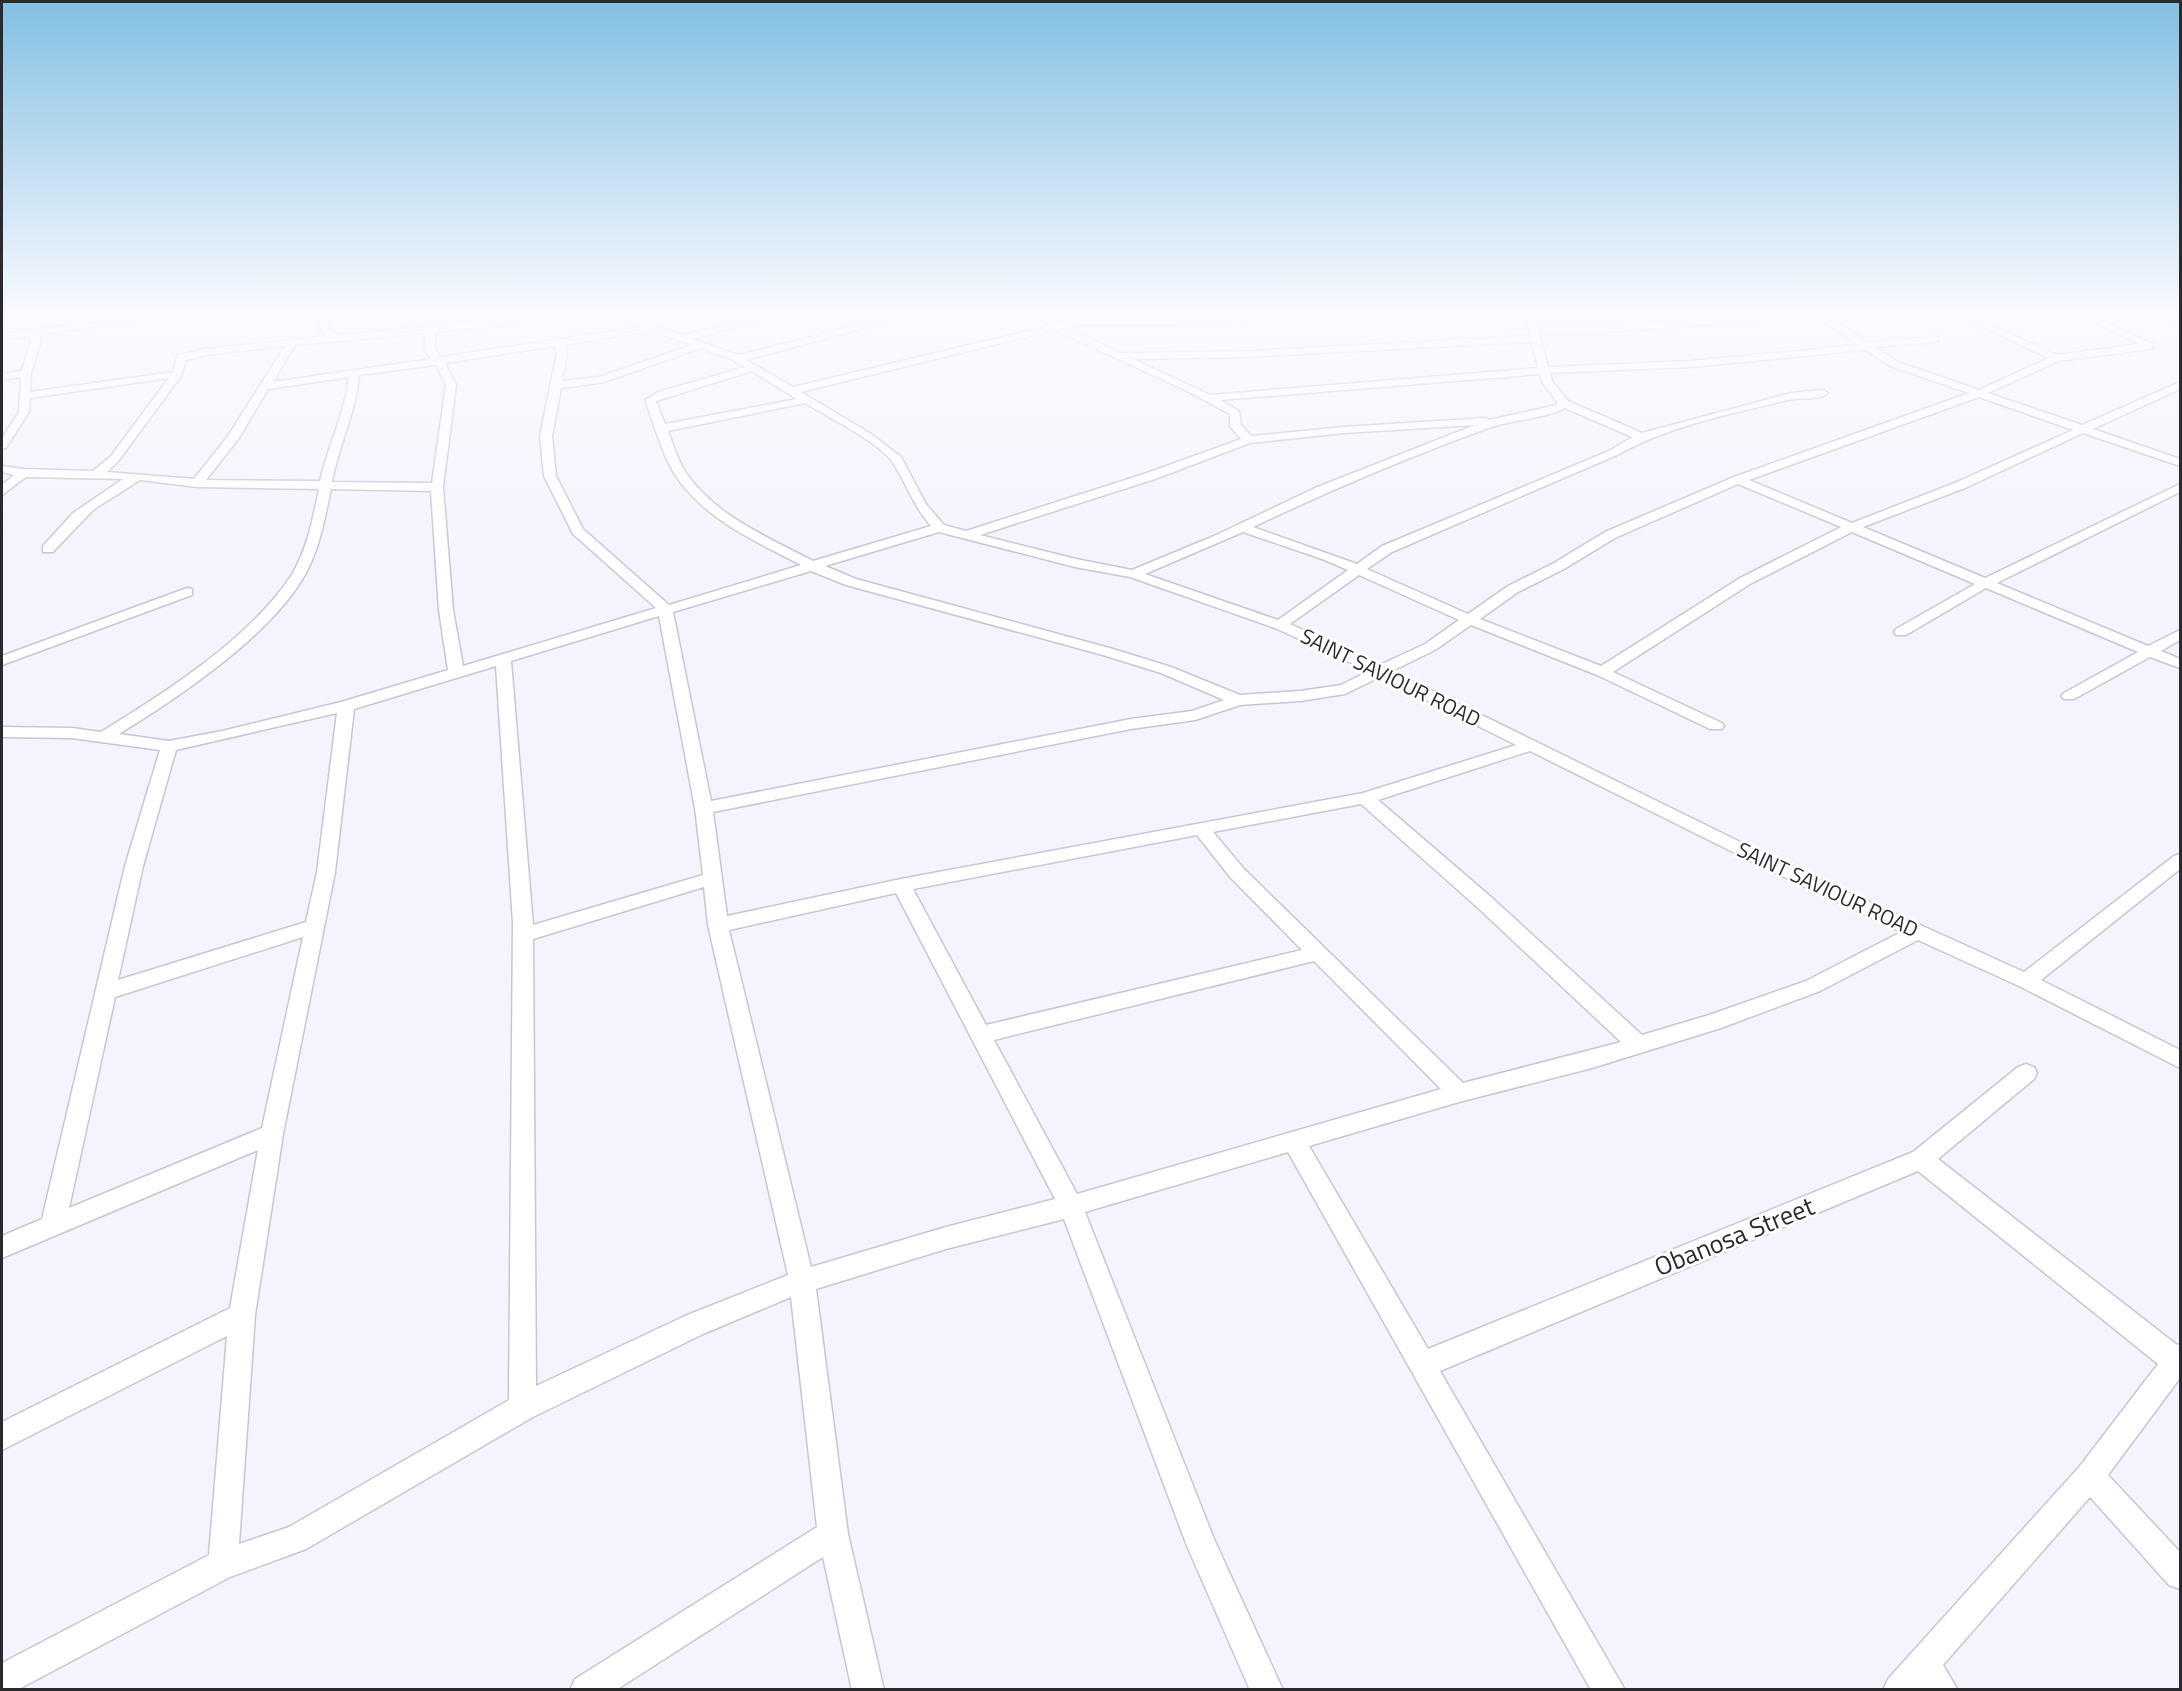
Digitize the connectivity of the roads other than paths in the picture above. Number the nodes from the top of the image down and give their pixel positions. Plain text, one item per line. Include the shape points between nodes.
1 (39, 394) edge
2 (162, 394) edge
3 (262, 394) edge
4 (352, 394) edge
5 (450, 394) edge
6 (554, 394) edge
7 (666, 394) edge
8 (796, 394) edge
9 (1200, 394) edge
10 (1262, 394) edge
11 (1556, 394) edge
12 (1813, 394) edge
13 (1977, 394) edge
14 (1983, 394) edge
15 (2162, 394) edge
16 (25, 396) joint
17 (1209, 398) junction
18 (806, 400) junction
19 (1564, 404) junction
20 (1496, 421) junction
21 (664, 429) junction
22 (2087, 429) junction
23 (1641, 437) junction
24 (1248, 440) junction
25 (2, 446) edge
26 (2181, 463) edge
27 (2, 469) edge
28 (22, 473) junction
29 (97, 474) junction
30 (139, 476) junction
31 (1738, 480) junction
32 (197, 483) junction
33 (326, 484) junction
34 (437, 487) junction
35 (2181, 488) edge
36 (2, 490) edge
37 (939, 528) junction
38 (1242, 528) junction
39 (1850, 528) junction
40 (966, 535) junction
41 (48, 549) dead end
42 (812, 566) junction
43 (1358, 569) junction
44 (1133, 574) junction
45 (1984, 584) junction
46 (187, 592) dead end
47 (665, 609) junction
48 (1470, 620) junction
49 (1280, 625) junction
50 (1901, 632) dead end
51 (2181, 634) edge
52 (2152, 652) junction
53 (503, 659) junction
54 (2, 661) edge
55 (2181, 664) edge
56 (1381, 671) junction
57 (456, 672) junction
58 (1602, 672) junction
59 (2069, 696) dead end
60 (1238, 700) junction
61 (346, 706) junction
62 (1716, 726) dead end
63 (2, 732) edge
64 (102, 738) junction
65 (1533, 745) junction
66 (169, 746) junction
67 (1365, 798) junction
68 (704, 808) junction
69 (1201, 830) junction
70 (2181, 860) edge
71 (712, 878) junction
72 (901, 885) junction
73 (718, 925) junction
74 (315, 926) junction
75 (1919, 931) junction
76 (523, 934) junction
77 (1318, 953) junction
78 (2026, 981) junction
79 (105, 992) junction
80 (981, 1035) junction
81 (1640, 1045) junction
82 (2181, 1060) edge
83 (2026, 1073) dead end
84 (1459, 1093) junction
85 (272, 1134) junction
86 (1294, 1141) junction
87 (1921, 1159) junction
88 (1071, 1206) junction
89 (52, 1225) junction
90 (2, 1246) edge
91 (802, 1281) junction
92 (242, 1315) junction
93 (2179, 1360) edge
94 (1422, 1365) junction
95 (524, 1407) junction
96 (2, 1436) edge
97 (2090, 1476) junction
98 (833, 1534) junction
99 (223, 1564) junction
100 (2181, 1574) edge
101 (1923, 1665) junction
102 (2, 1680) edge
103 (586, 1689) edge
104 (868, 1689) edge
105 (1267, 1689) edge
106 (1609, 1689) edge
107 (1899, 1689) edge
108 (1942, 1689) edge

1 - 16 street
2 - 29 street via 115,458
3 - 32 street
4 - 33 street
5 - 34 street
6 - 47 street via 546,436 550,476 578,531
7 - 21 street via 650,400
8 - 18 street
9 - 17 street
10 - 17 street
11 - 19 street
12 - 23 street via 1791,396
13 - 31 street
14 - 22 street
15 - 22 street
16 - 25 street
17 - 24 street via 1235,413 1236,426
18 - 21 street
18 - 37 street via 897,459 920,505
19 - 20 street via 1550,411
19 - 23 street
20 - 24 street via 1467,420
20 - 38 street via 1340,482
21 - 42 street via 679,472 701,500 730,522
22 - 26 street
22 - 39 street via 1961,485
23 - 43 street via 1613,453 1419,534
24 - 40 street
27 - 28 street
28 - 29 street
28 - 36 street
29 - 30 street
30 - 32 street
30 - 41 street via 95,499
31 - 39 street
31 - 48 street via 1610,535 1513,589
32 - 33 street
33 - 34 street
33 - 64 street via 309,551 282,597 246,632 160,701
34 - 57 street
35 - 45 street
37 - 40 street, SAINT SAVIOUR ROAD
37 - 42 street
38 - 43 street
38 - 44 street
39 - 45 street
39 - 58 street via 1745,581
40 - 44 street, SAINT SAVIOUR ROAD
42 - 47 street
42 - 60 street via 851,582 1166,670
43 - 48 street
43 - 49 street
44 - 49 street, SAINT SAVIOUR ROAD
45 - 50 street
45 - 52 street
46 - 54 street
47 - 53 street
47 - 68 street
48 - 56 street via 1430,647
48 - 58 street
49 - 56 street, SAINT SAVIOUR ROAD
51 - 52 street
52 - 55 street
52 - 59 street
53 - 57 street
53 - 76 street
56 - 60 street via 1345,689
56 - 65 street, SAINT SAVIOUR ROAD
57 - 61 street
58 - 62 street
60 - 68 street via 1195,715 1131,724
61 - 66 street
61 - 74 street via 326,872
63 - 64 street
64 - 66 street
65 - 67 street
65 - 75 street, SAINT SAVIOUR ROAD via 1771,864
66 - 79 street via 134,866
67 - 69 street
67 - 81 street
68 - 71 street
69 - 72 street
69 - 77 street via 1237,873
70 - 78 street
71 - 73 street
71 - 76 street
72 - 73 street
72 - 80 street
73 - 91 street
74 - 79 street
74 - 85 street
75 - 78 street, SAINT SAVIOUR ROAD
75 - 81 street via 1813,986 1714,1023
76 - 95 street
77 - 80 street
77 - 84 street
78 - 82 street, SAINT SAVIOUR ROAD
79 - 89 street
80 - 88 street
81 - 84 street
83 - 87 street, Obanosa Street
84 - 86 street
85 - 89 street
85 - 92 street
86 - 88 street
86 - 94 street
87 - 93 street
87 - 94 street, Obanosa Street
88 - 91 street
88 - 105 street via 1202,1546
89 - 90 street
91 - 95 street via 694,1325
91 - 98 street
92 - 96 street
92 - 99 street
93 - 97 street
94 - 106 street
95 - 99 street via 296,1539
97 - 100 street
97 - 101 street
98 - 103 street
98 - 104 street
99 - 102 street
101 - 107 street
101 - 108 street

